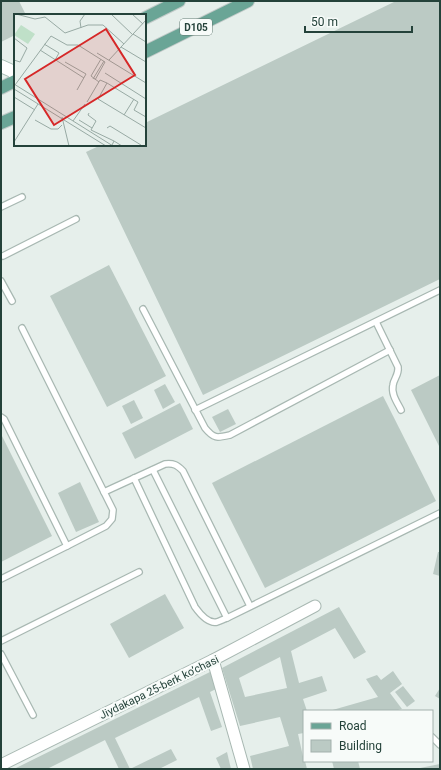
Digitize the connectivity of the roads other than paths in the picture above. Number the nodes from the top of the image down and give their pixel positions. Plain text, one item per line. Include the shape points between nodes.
1 (179, 1) edge
2 (248, 1) edge
3 (146, 18) edge
4 (146, 52) edge
5 (1, 66) edge
6 (14, 73) edge
7 (14, 82) edge
8 (1, 88) edge
9 (14, 117) edge
10 (1, 124) edge
11 (22, 197) dead end
12 (1, 208) edge
13 (76, 219) dead end
14 (2, 257) edge
15 (1, 281) edge
16 (440, 290) edge
17 (12, 301) dead end
18 (142, 309) dead end
19 (376, 322) junction
20 (22, 328) dead end
21 (390, 350) junction
22 (195, 410) junction
23 (401, 410) dead end
24 (1, 417) edge
25 (153, 470) junction
26 (134, 478) junction
27 (104, 492) junction
28 (440, 513) edge
29 (67, 546) junction
30 (139, 572) dead end
31 (1, 579) edge
32 (250, 606) junction
33 (315, 606) dead end
34 (227, 618) junction
35 (1, 641) edge
36 (1, 654) edge
37 (213, 660) junction
38 (33, 715) dead end
39 (1, 765) edge
40 (244, 769) edge

1 - 3 main road
2 - 4 main road, D105
5 - 6 main road
7 - 8 main road
9 - 10 main road
11 - 12 lane
13 - 14 lane
15 - 17 lane
16 - 19 lane
18 - 22 lane
19 - 21 lane
19 - 22 lane
20 - 27 lane
21 - 22 lane via 230,435 218,438 211,435
21 - 23 lane via 398,367 392,386 393,394
24 - 29 lane
25 - 26 lane
25 - 32 lane via 173,463 183,471
25 - 34 lane
26 - 27 lane
26 - 34 lane via 195,607 209,620 216,622
27 - 29 lane via 113,510 112,519 106,526
28 - 32 lane
29 - 31 lane
30 - 35 lane
32 - 34 lane
33 - 37 street, Jiydakapa 25-berk koʼchasi
36 - 38 lane
37 - 39 street, Jiydakapa 25-berk koʼchasi
37 - 40 street

